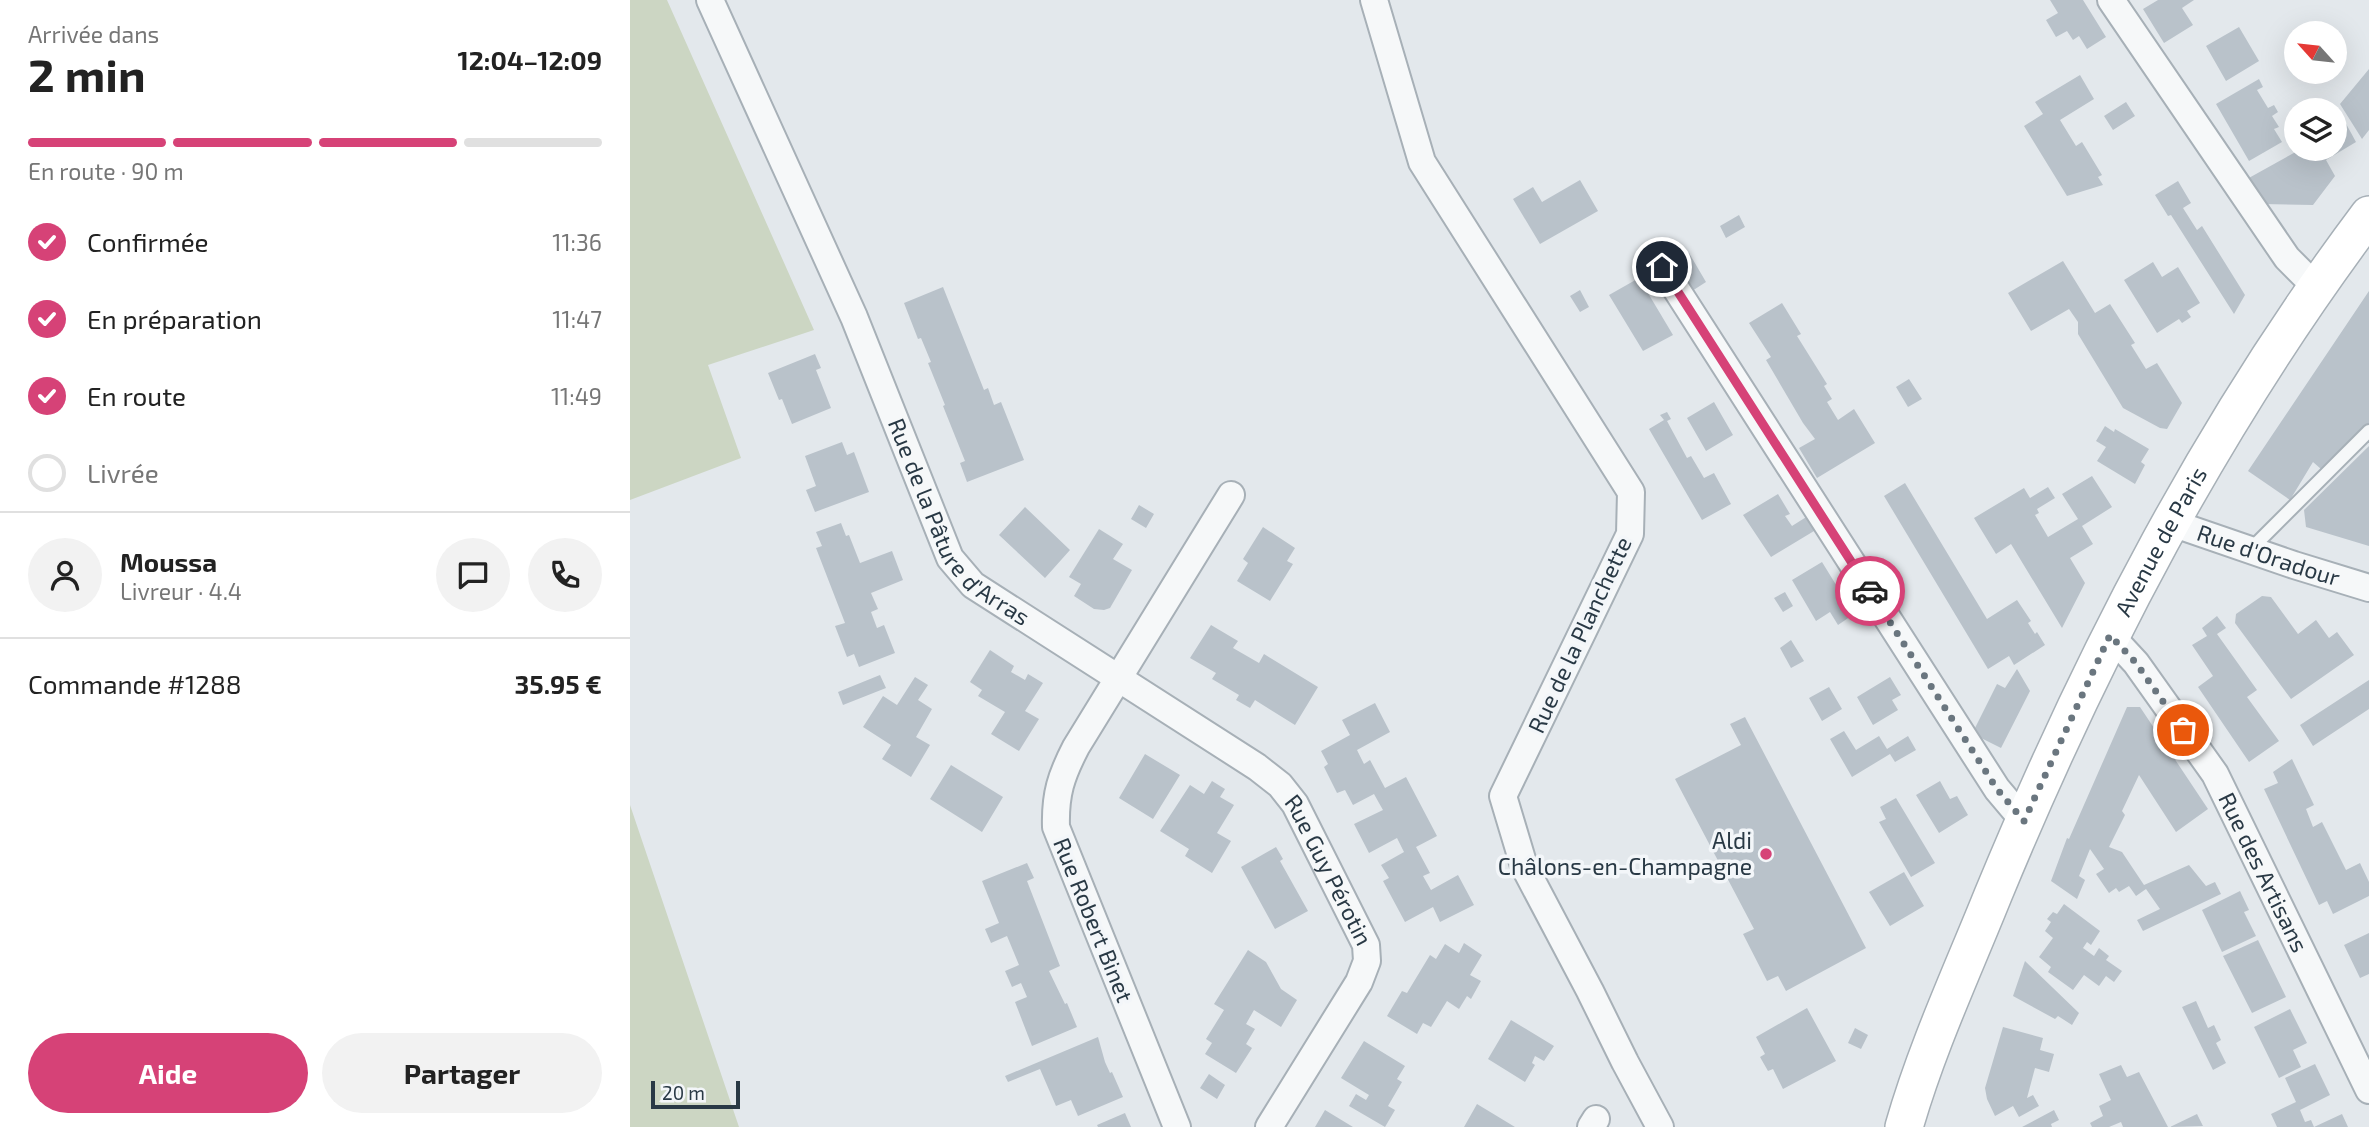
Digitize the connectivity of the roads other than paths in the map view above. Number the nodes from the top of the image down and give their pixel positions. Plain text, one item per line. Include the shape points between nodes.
1 (710, 0) edge
2 (1374, 0) edge
3 (2111, 0) edge
4 (2369, 215) edge
5 (1662, 267) dead end
6 (2318, 289) junction
7 (2369, 431) edge
8 (1231, 495) dead end
9 (2169, 522) junction
10 (2250, 550) junction
11 (2369, 588) edge
12 (2110, 635) junction
13 (1118, 679) junction
14 (2024, 821) junction
15 (2369, 1090) edge
16 (1177, 1127) edge
17 (1269, 1127) edge
18 (1660, 1127) edge
19 (1904, 1127) edge

1 - 13 street, Rue de la Pâture d'Arras via 854,317 950,558 973,585
2 - 18 street, Rue de la Planchette via 1422,162 1631,492 1630,534 1503,796 1524,866
3 - 6 street via 2287,258
4 - 6 main road, Avenue de Paris
5 - 14 street via 1997,789
6 - 9 main road, Avenue de Paris via 2240,404
7 - 10 lane
8 - 13 street, Rue Robert Binet
9 - 10 street, Rue d'Oradour
9 - 12 main road, Avenue de Paris
10 - 11 street, Rue d'Oradour
12 - 14 main road, Avenue de Paris
12 - 15 street, Rue des Artisans via 2136,663 2215,774
13 - 16 street, Rue Robert Binet via 1060,779 1056,827
13 - 17 street, Rue Guy Pérotin via 1257,767 1296,804 1366,945 1367,961 1359,982
14 - 19 main road, Avenue de Paris via 1940,1020

